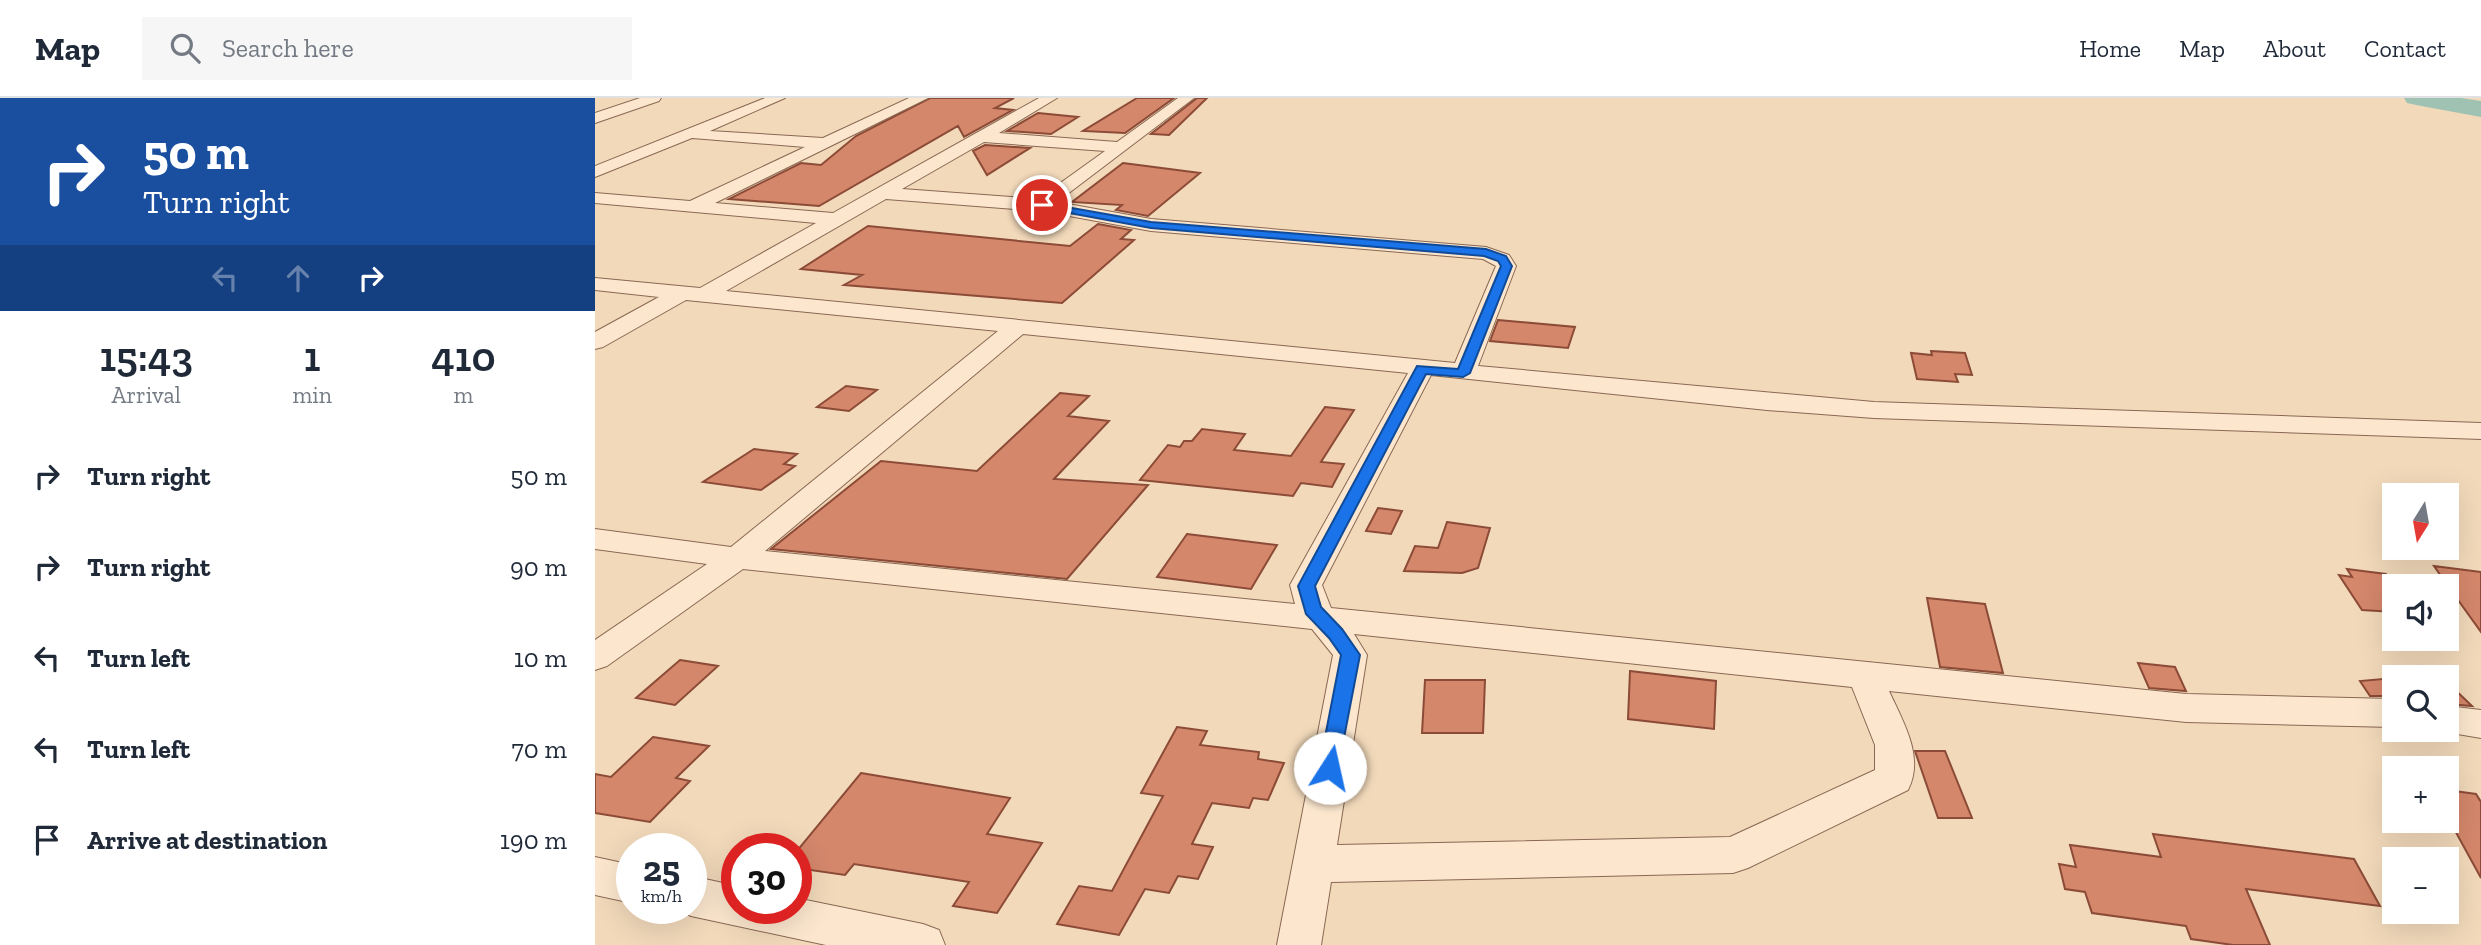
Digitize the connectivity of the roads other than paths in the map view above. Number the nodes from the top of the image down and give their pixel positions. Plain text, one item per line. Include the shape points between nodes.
1 (654, 98) edge
2 (778, 98) edge
3 (921, 98) edge
4 (1051, 98) edge
5 (1187, 98) edge
6 (595, 118) edge
7 (688, 134) junction
8 (982, 136) junction
9 (827, 143) junction
10 (1118, 147) junction
11 (595, 172) edge
12 (880, 194) junction
13 (595, 198) edge
14 (1042, 205) junction
15 (694, 206) junction
16 (834, 219) junction
17 (595, 284) edge
18 (692, 294) junction
19 (1016, 328) junction
20 (595, 342) edge
21 (1422, 369) junction
22 (1463, 373) junction
23 (2481, 431) edge
24 (595, 539) edge
25 (737, 558) junction
26 (1321, 619) junction
27 (595, 657) edge
28 (1865, 675) junction
29 (2382, 713) edge
30 (2459, 721) edge
31 (2481, 724) edge
32 (1313, 864) junction
33 (595, 876) edge
34 (616, 881) edge
35 (812, 921) edge
36 (923, 945) edge
37 (1299, 945) edge

1 - 6 street
2 - 7 street
3 - 9 street
4 - 8 street
5 - 10 street
7 - 9 street
7 - 11 street
8 - 10 street
8 - 12 street
9 - 15 street
10 - 14 street
12 - 14 street
12 - 16 street
13 - 15 street
14 - 22 street via 1151,225 1486,253 1502,259 1506,266
15 - 16 street
16 - 18 street
17 - 18 street
18 - 19 street
18 - 20 street
19 - 21 street
19 - 25 street
21 - 22 street
21 - 26 street via 1306,586 1313,610
22 - 23 street via 1874,410
24 - 25 street
25 - 26 street
25 - 27 street
26 - 28 street
26 - 32 street via 1350,655
28 - 29 street via 2186,708
28 - 32 street via 1894,745 1894,779 1733,856
30 - 31 street
32 - 37 street
33 - 34 street
35 - 36 street

